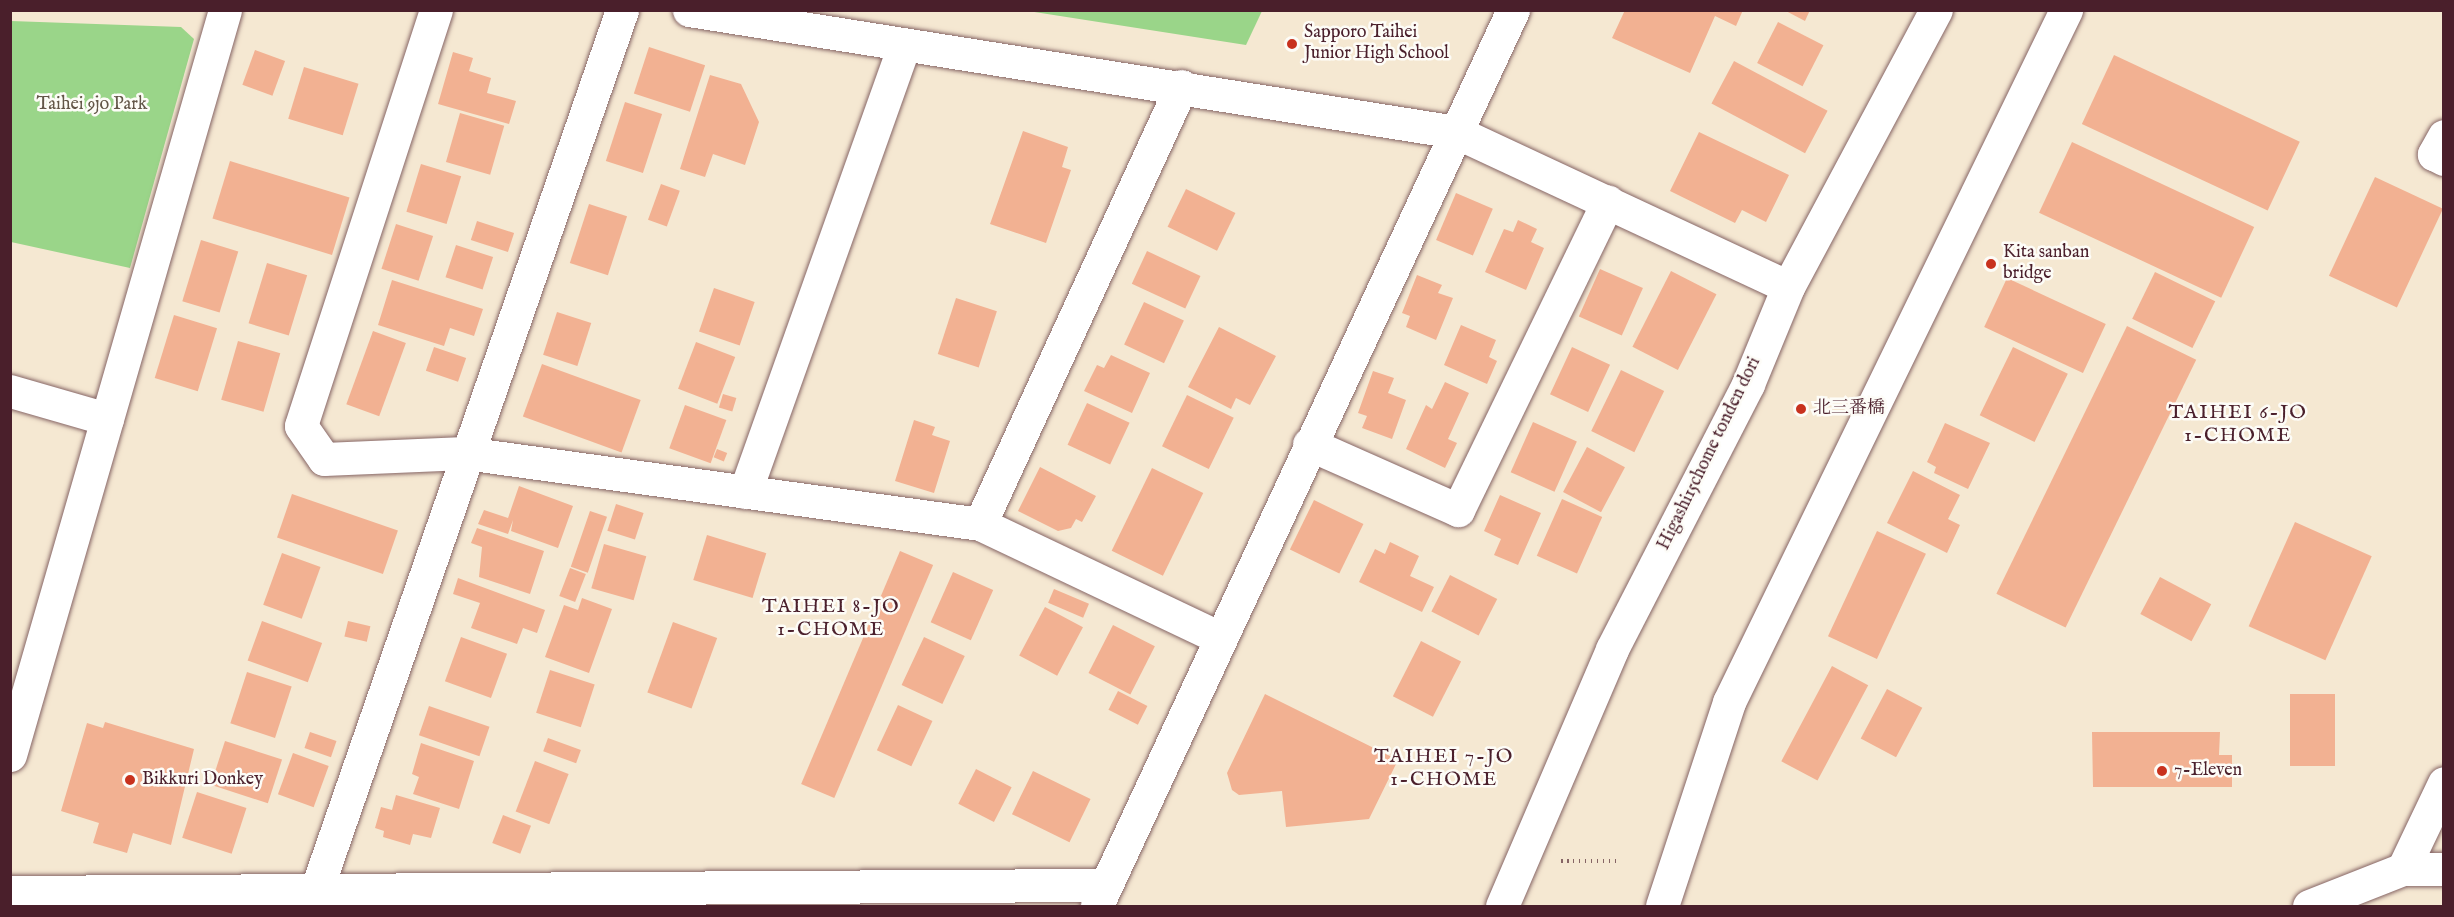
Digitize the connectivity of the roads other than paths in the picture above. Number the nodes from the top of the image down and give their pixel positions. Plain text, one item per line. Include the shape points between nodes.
1 (225, 10) edge
2 (436, 10) edge
3 (622, 10) edge
4 (689, 10) edge
5 (1513, 10) edge
6 (1936, 10) edge
7 (2066, 10) edge
8 (904, 45) junction
9 (1181, 86) junction
10 (1456, 132) junction
11 (2444, 136) edge
12 (2444, 159) edge
13 (1608, 201) junction
14 (1788, 287) junction
15 (10, 391) edge
16 (107, 419) junction
17 (1309, 444) junction
18 (465, 453) junction
19 (745, 492) junction
20 (980, 524) junction
21 (1218, 637) junction
22 (10, 755) edge
23 (2444, 783) edge
24 (2403, 869) junction
25 (2444, 869) edge
26 (317, 888) junction
27 (10, 892) edge
28 (1099, 896) edge
29 (1502, 906) edge
30 (1662, 906) edge
31 (2309, 906) edge

1 - 16 street
2 - 18 street via 301,426 324,459
3 - 18 street
4 - 8 street
5 - 10 street
6 - 14 street, Higashi15chome tonden dori
7 - 30 street via 1730,702
8 - 9 street
8 - 19 street
9 - 10 street
9 - 20 street
10 - 13 street
10 - 17 street
11 - 12 street via 2434,154
13 - 14 street
13 - 17 street via 1458,510
14 - 29 street, Higashi15chome tonden dori via 1748,384 1612,649
15 - 16 street
16 - 22 street
17 - 21 street
18 - 19 street
18 - 26 street
19 - 20 street
20 - 21 street
21 - 28 street
23 - 24 street
24 - 25 street
24 - 31 street
26 - 27 street
26 - 28 street

